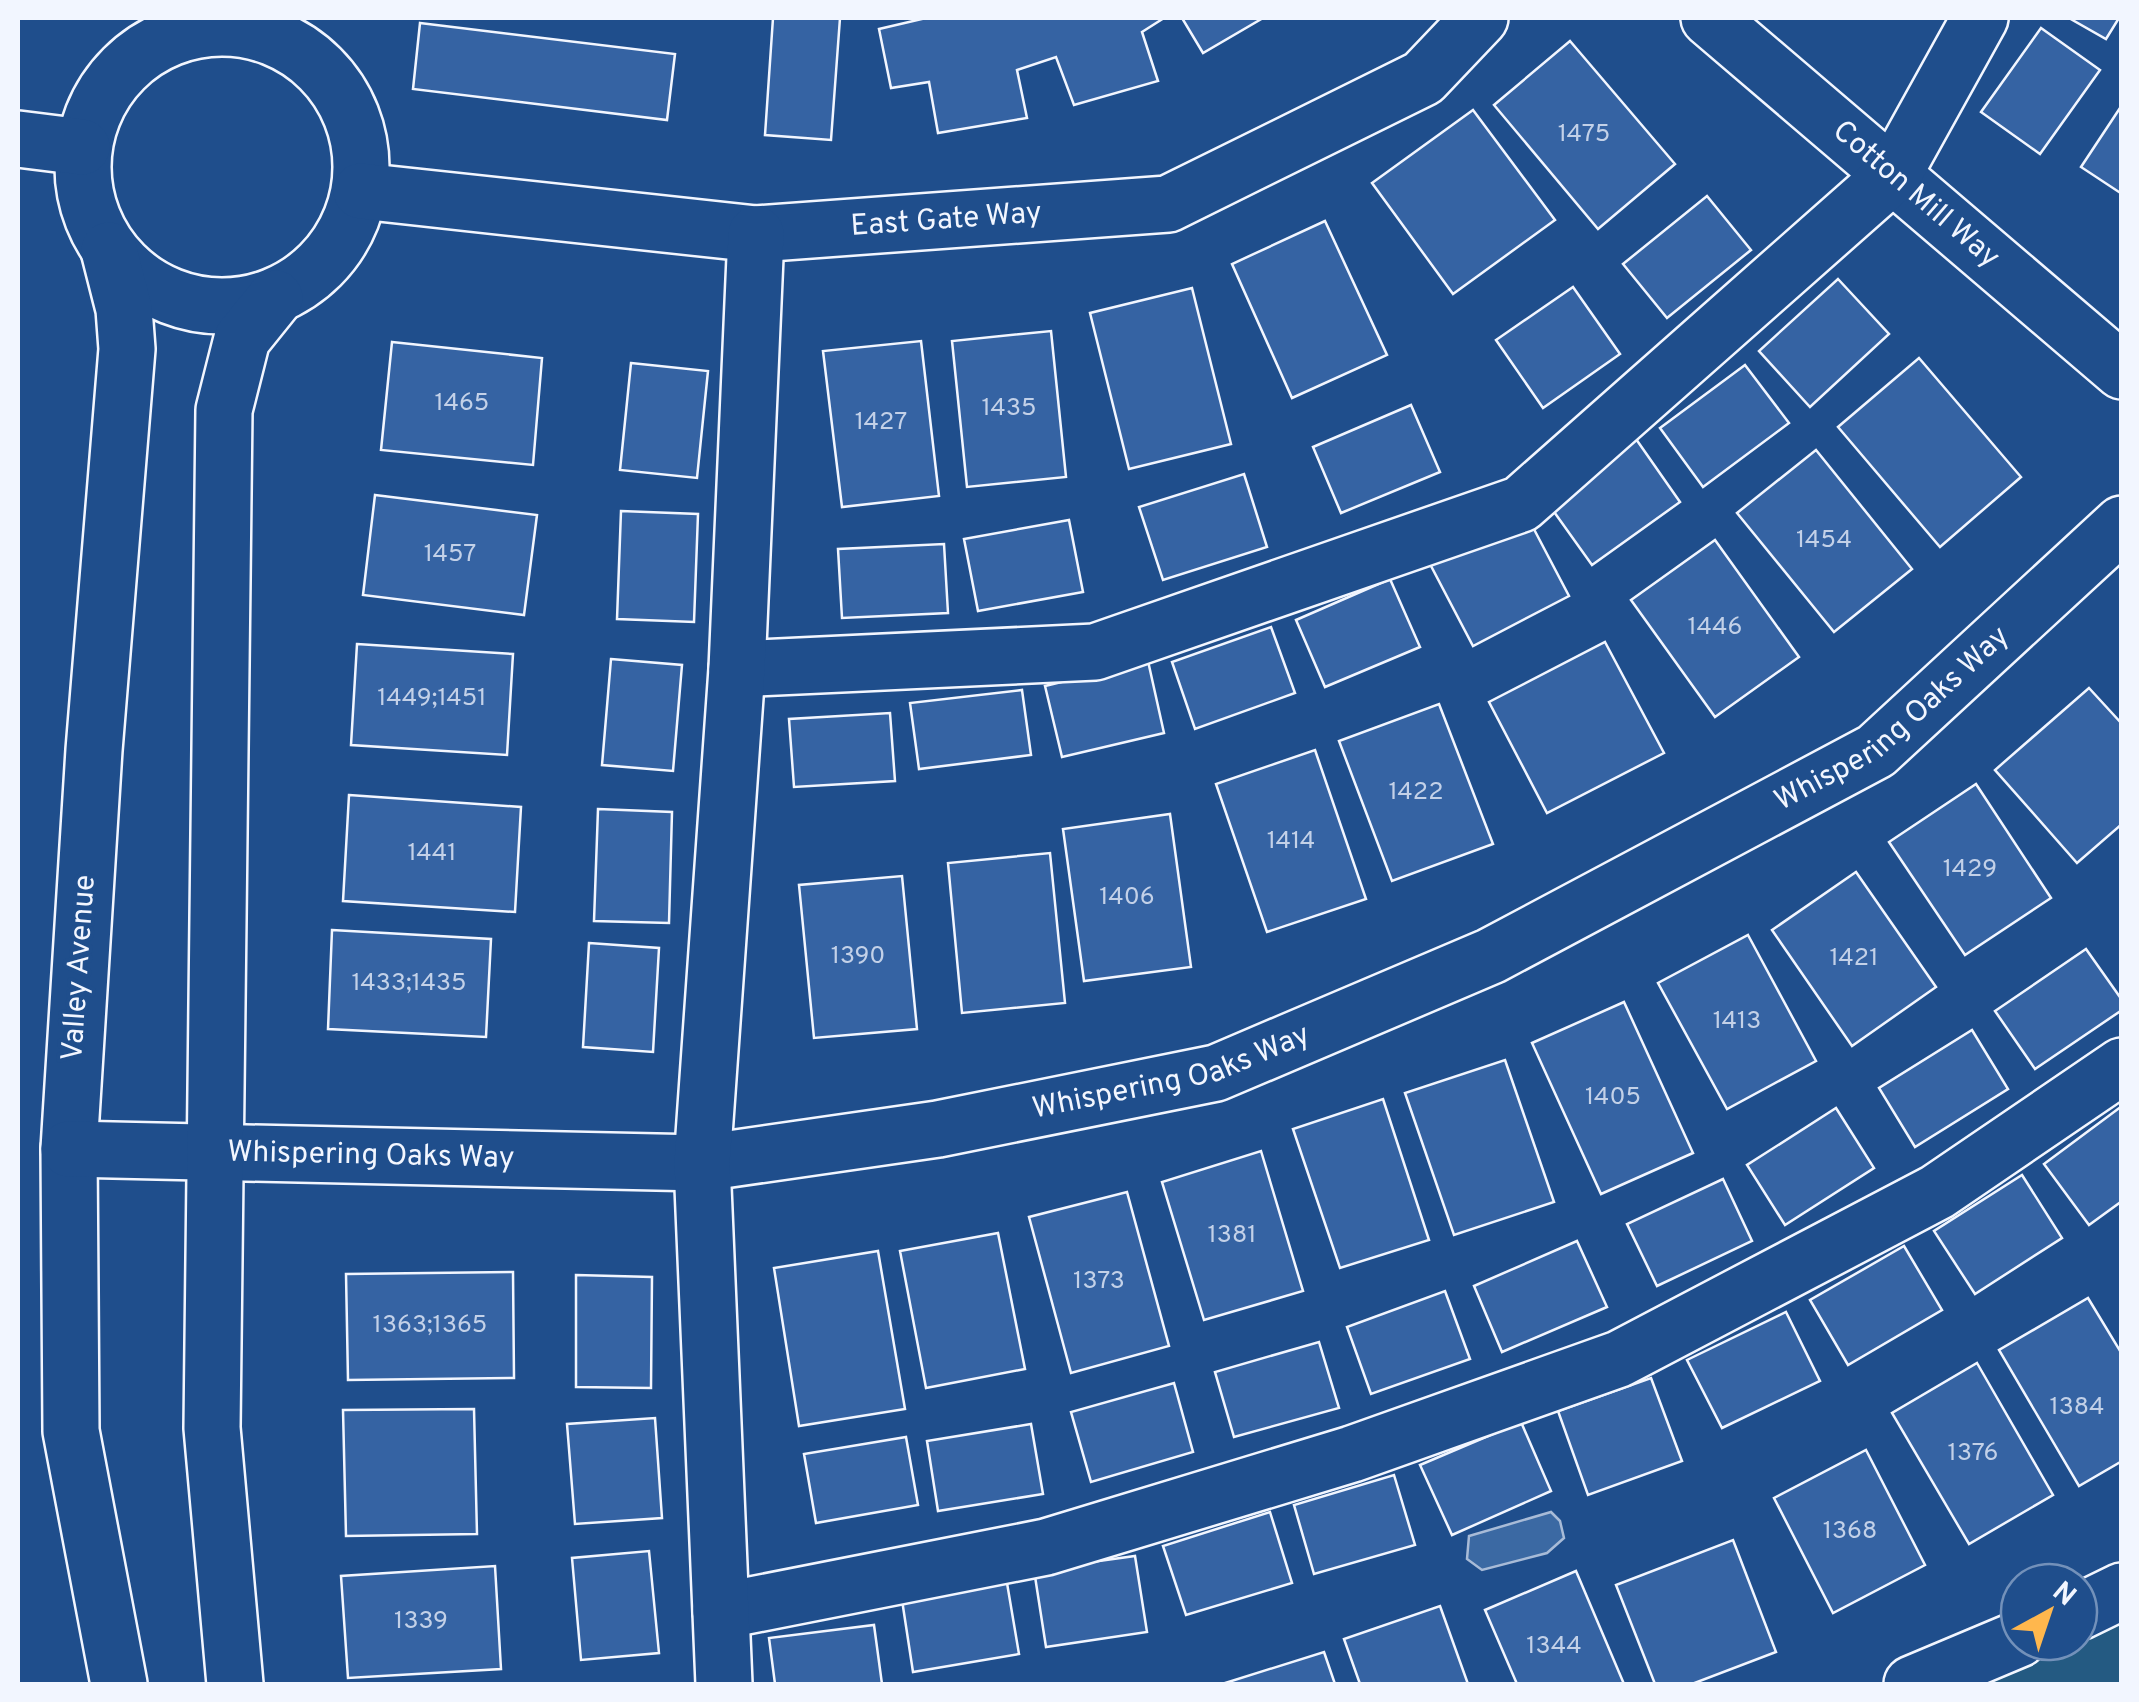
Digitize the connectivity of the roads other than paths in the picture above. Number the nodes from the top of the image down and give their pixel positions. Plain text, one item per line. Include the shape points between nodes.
1 (1480, 18) edge
2 (1708, 18) edge
3 (1980, 18) edge
4 (168, 29) edge
5 (315, 41) edge
6 (18, 139) edge
7 (82, 147) junction
8 (1892, 175) junction
9 (360, 192) junction
10 (756, 234) junction
11 (110, 250) junction
12 (274, 298) junction
13 (2122, 372) edge
14 (2122, 524) edge
15 (737, 669) junction
16 (2122, 1066) edge
17 (69, 1149) junction
18 (214, 1153) junction
19 (702, 1163) junction
20 (2122, 1591) edge
21 (2099, 1602) edge
22 (721, 1612) junction
23 (1999, 1648) edge
24 (118, 1684) edge
25 (236, 1684) edge
26 (724, 1684) edge
27 (1912, 1684) edge

1 - 10 street, East Gate Way via 1423,78 1168,204
2 - 8 street, Cotton Mill Way
3 - 8 street
4 - 5 street via 215,26
4 - 7 street via 124,66 96,103
5 - 9 street via 360,146
6 - 7 street
7 - 11 street via 86,201
8 - 13 street, Cotton Mill Way
8 - 15 street via 1521,504 1095,652
9 - 10 street, East Gate Way
9 - 12 street via 344,236 315,272
10 - 15 street
11 - 12 street via 142,282 184,302 230,307
11 - 17 street, Valley Avenue via 127,348
12 - 18 street via 242,339 224,410
14 - 19 street, Whispering Oaks Way via 1876,751 1491,956 1216,1073 938,1129
15 - 19 street
16 - 22 street via 1937,1192 1618,1359 1352,1454 1046,1546
17 - 18 street, Whispering Oaks Way
17 - 24 street, Valley Avenue via 71,1432
18 - 19 street, Whispering Oaks Way
18 - 25 street via 212,1428
19 - 22 street
20 - 21 street
22 - 26 street
23 - 27 street

